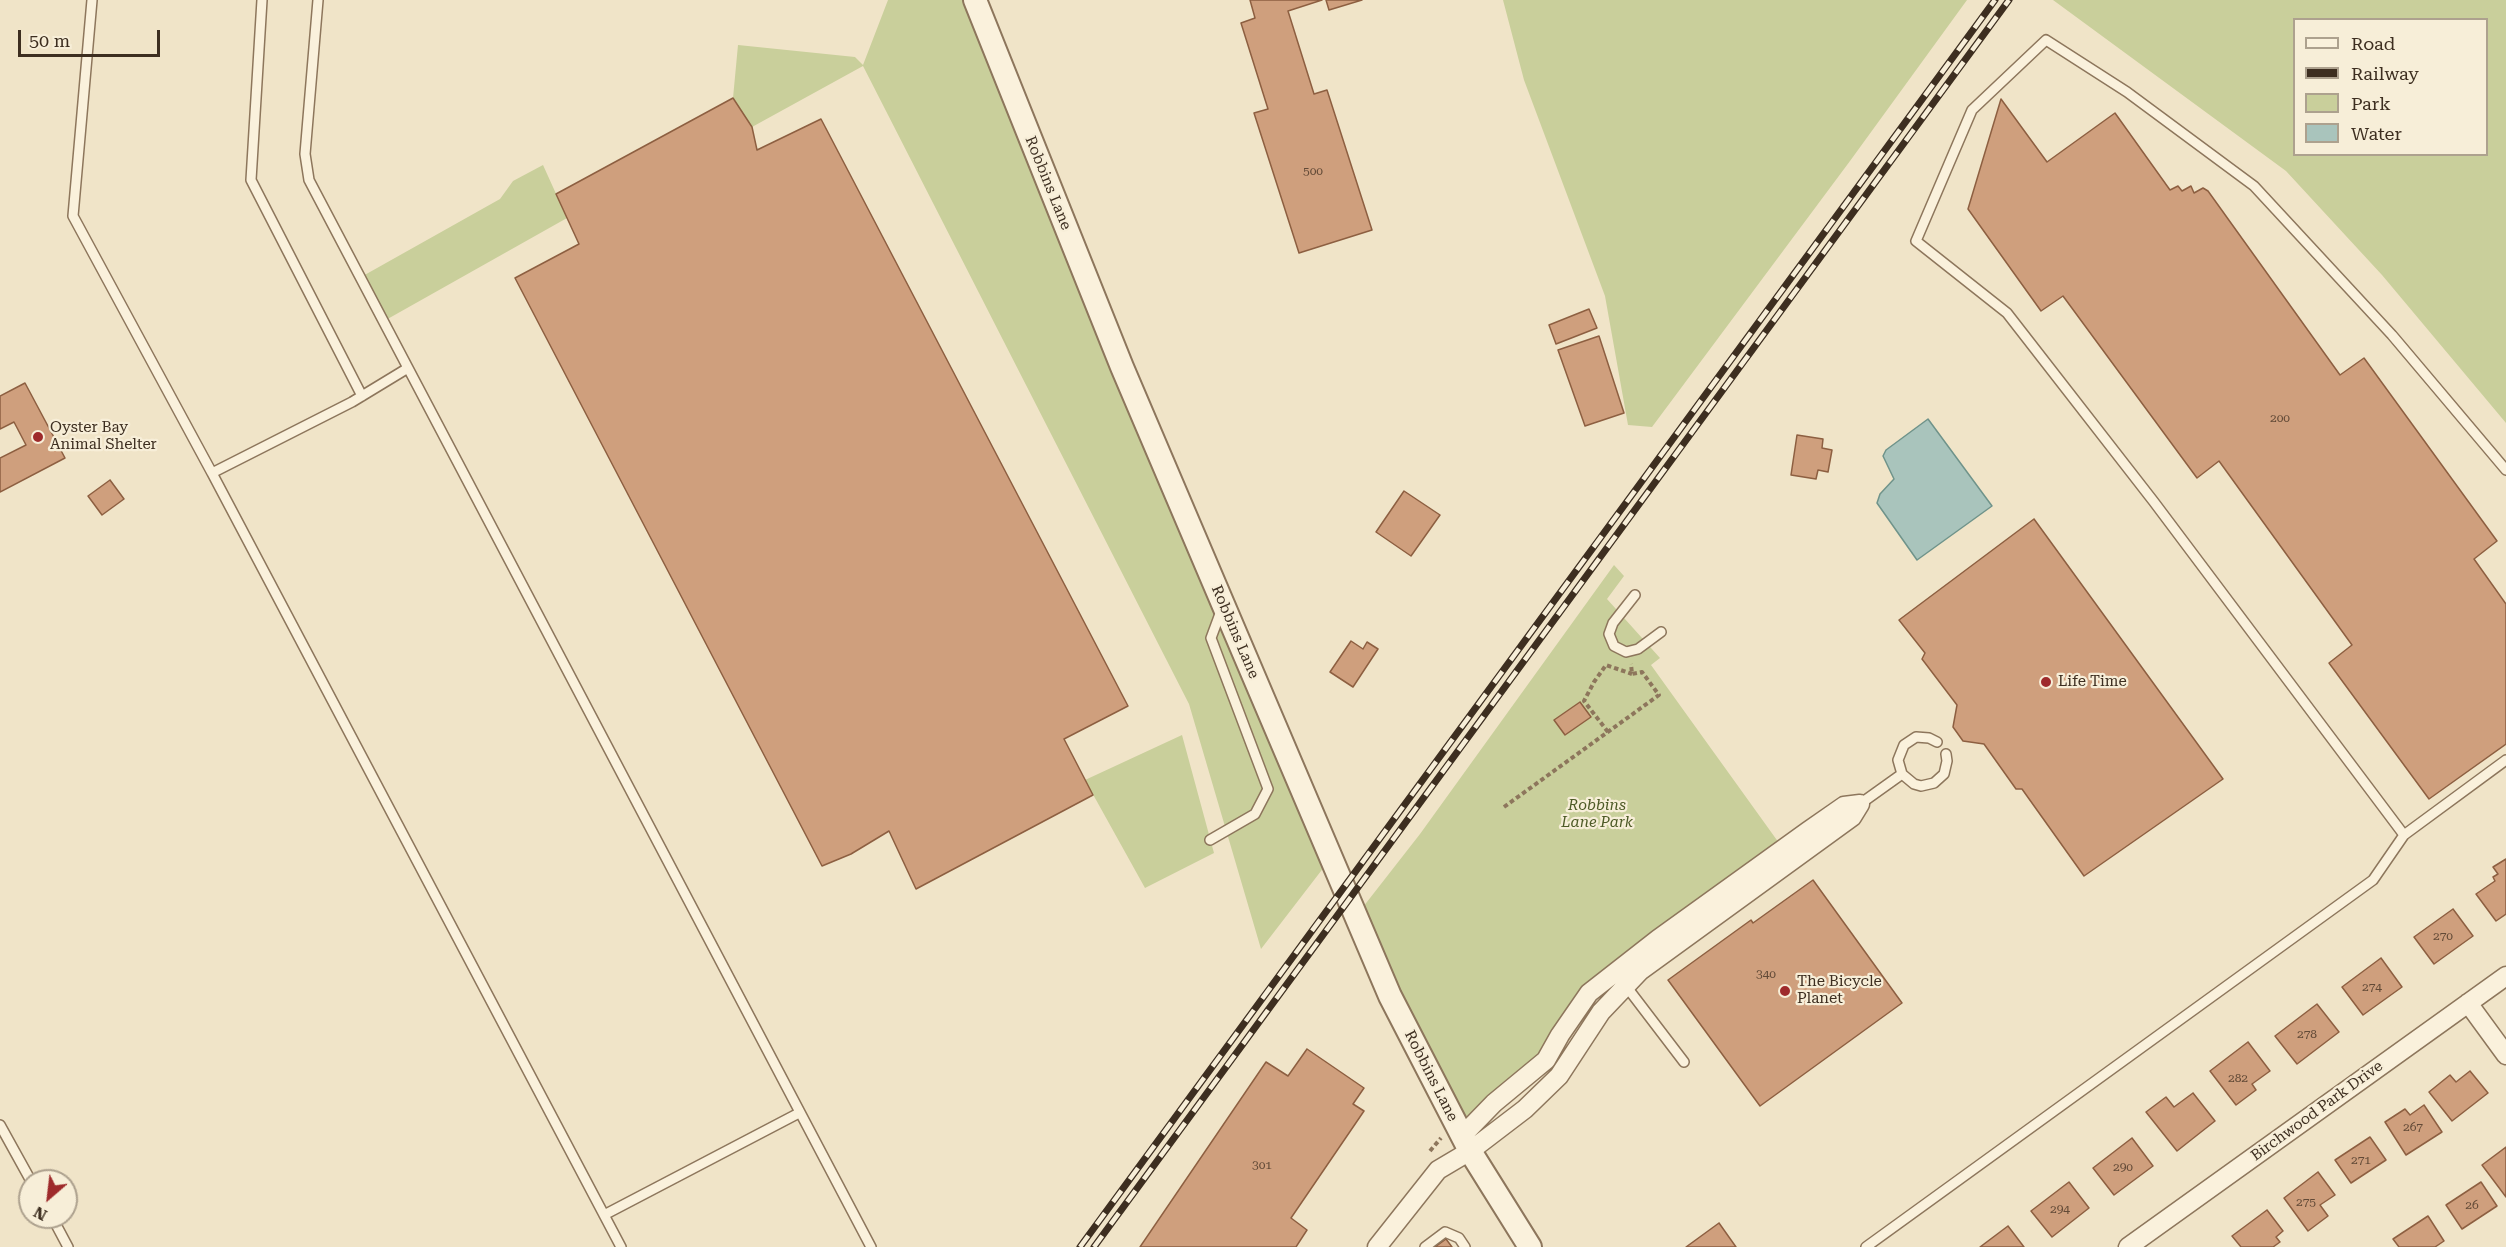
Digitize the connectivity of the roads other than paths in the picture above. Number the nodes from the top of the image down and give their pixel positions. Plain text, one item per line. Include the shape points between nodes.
1 (92, 0) edge
2 (262, 0) edge
3 (318, 0) edge
4 (975, 0) edge
5 (408, 368) junction
6 (362, 396) junction
7 (2506, 470) edge
8 (212, 473) junction
9 (1635, 595) dead end
10 (1223, 606) junction
11 (1661, 632) dead end
12 (1937, 742) dead end
13 (1946, 754) dead end
14 (2506, 760) edge
15 (1902, 774) junction
16 (1860, 804) junction
17 (2404, 835) junction
18 (1210, 840) dead end
19 (2506, 976) edge
20 (1626, 986) junction
21 (2468, 1003) junction
22 (2506, 1055) edge
23 (1684, 1062) dead end
24 (799, 1113) junction
25 (0, 1125) edge
26 (1466, 1143) junction
27 (25, 1169) edge
28 (604, 1215) junction
29 (59, 1229) edge
30 (1383, 1245) edge
31 (1528, 1246) edge
32 (69, 1247) edge
33 (621, 1247) edge
34 (870, 1247) edge
35 (1425, 1247) edge
36 (1465, 1247) edge
37 (1866, 1247) edge
38 (2128, 1247) edge

1 - 8 lane via 73,216
2 - 6 lane via 251,180
3 - 5 lane via 305,154 309,180
4 - 10 street, Robbins Lane
5 - 6 lane
5 - 24 lane
6 - 8 lane
7 - 17 lane via 2392,336 2254,186 2127,93 2046,40 1972,110 1916,241 2007,313
8 - 28 lane
9 - 11 lane via 1613,623 1609,634 1614,646 1626,652 1638,650
10 - 18 lane via 1210,638 1268,789 1255,814
10 - 26 street, Robbins Lane via 1390,996
12 - 15 lane via 1916,737 1904,745 1898,760
13 - 15 lane via 1944,774 1934,783 1921,786
14 - 17 lane
15 - 16 lane
16 - 20 street via 1852,817 1640,971
16 - 26 street via 1835,812 1589,993 1546,1060 1494,1104
17 - 37 lane via 2373,880
19 - 21 street, Birchwood Park Drive
20 - 23 lane
20 - 26 street via 1601,1012 1559,1076 1526,1108
21 - 22 street
21 - 38 street, Birchwood Park Drive
24 - 28 lane
24 - 34 lane
25 - 27 lane
26 - 30 street via 1438,1170
26 - 31 street, Robbins Lane
28 - 33 lane
29 - 32 lane
35 - 36 lane via 1445,1232 1459,1238

